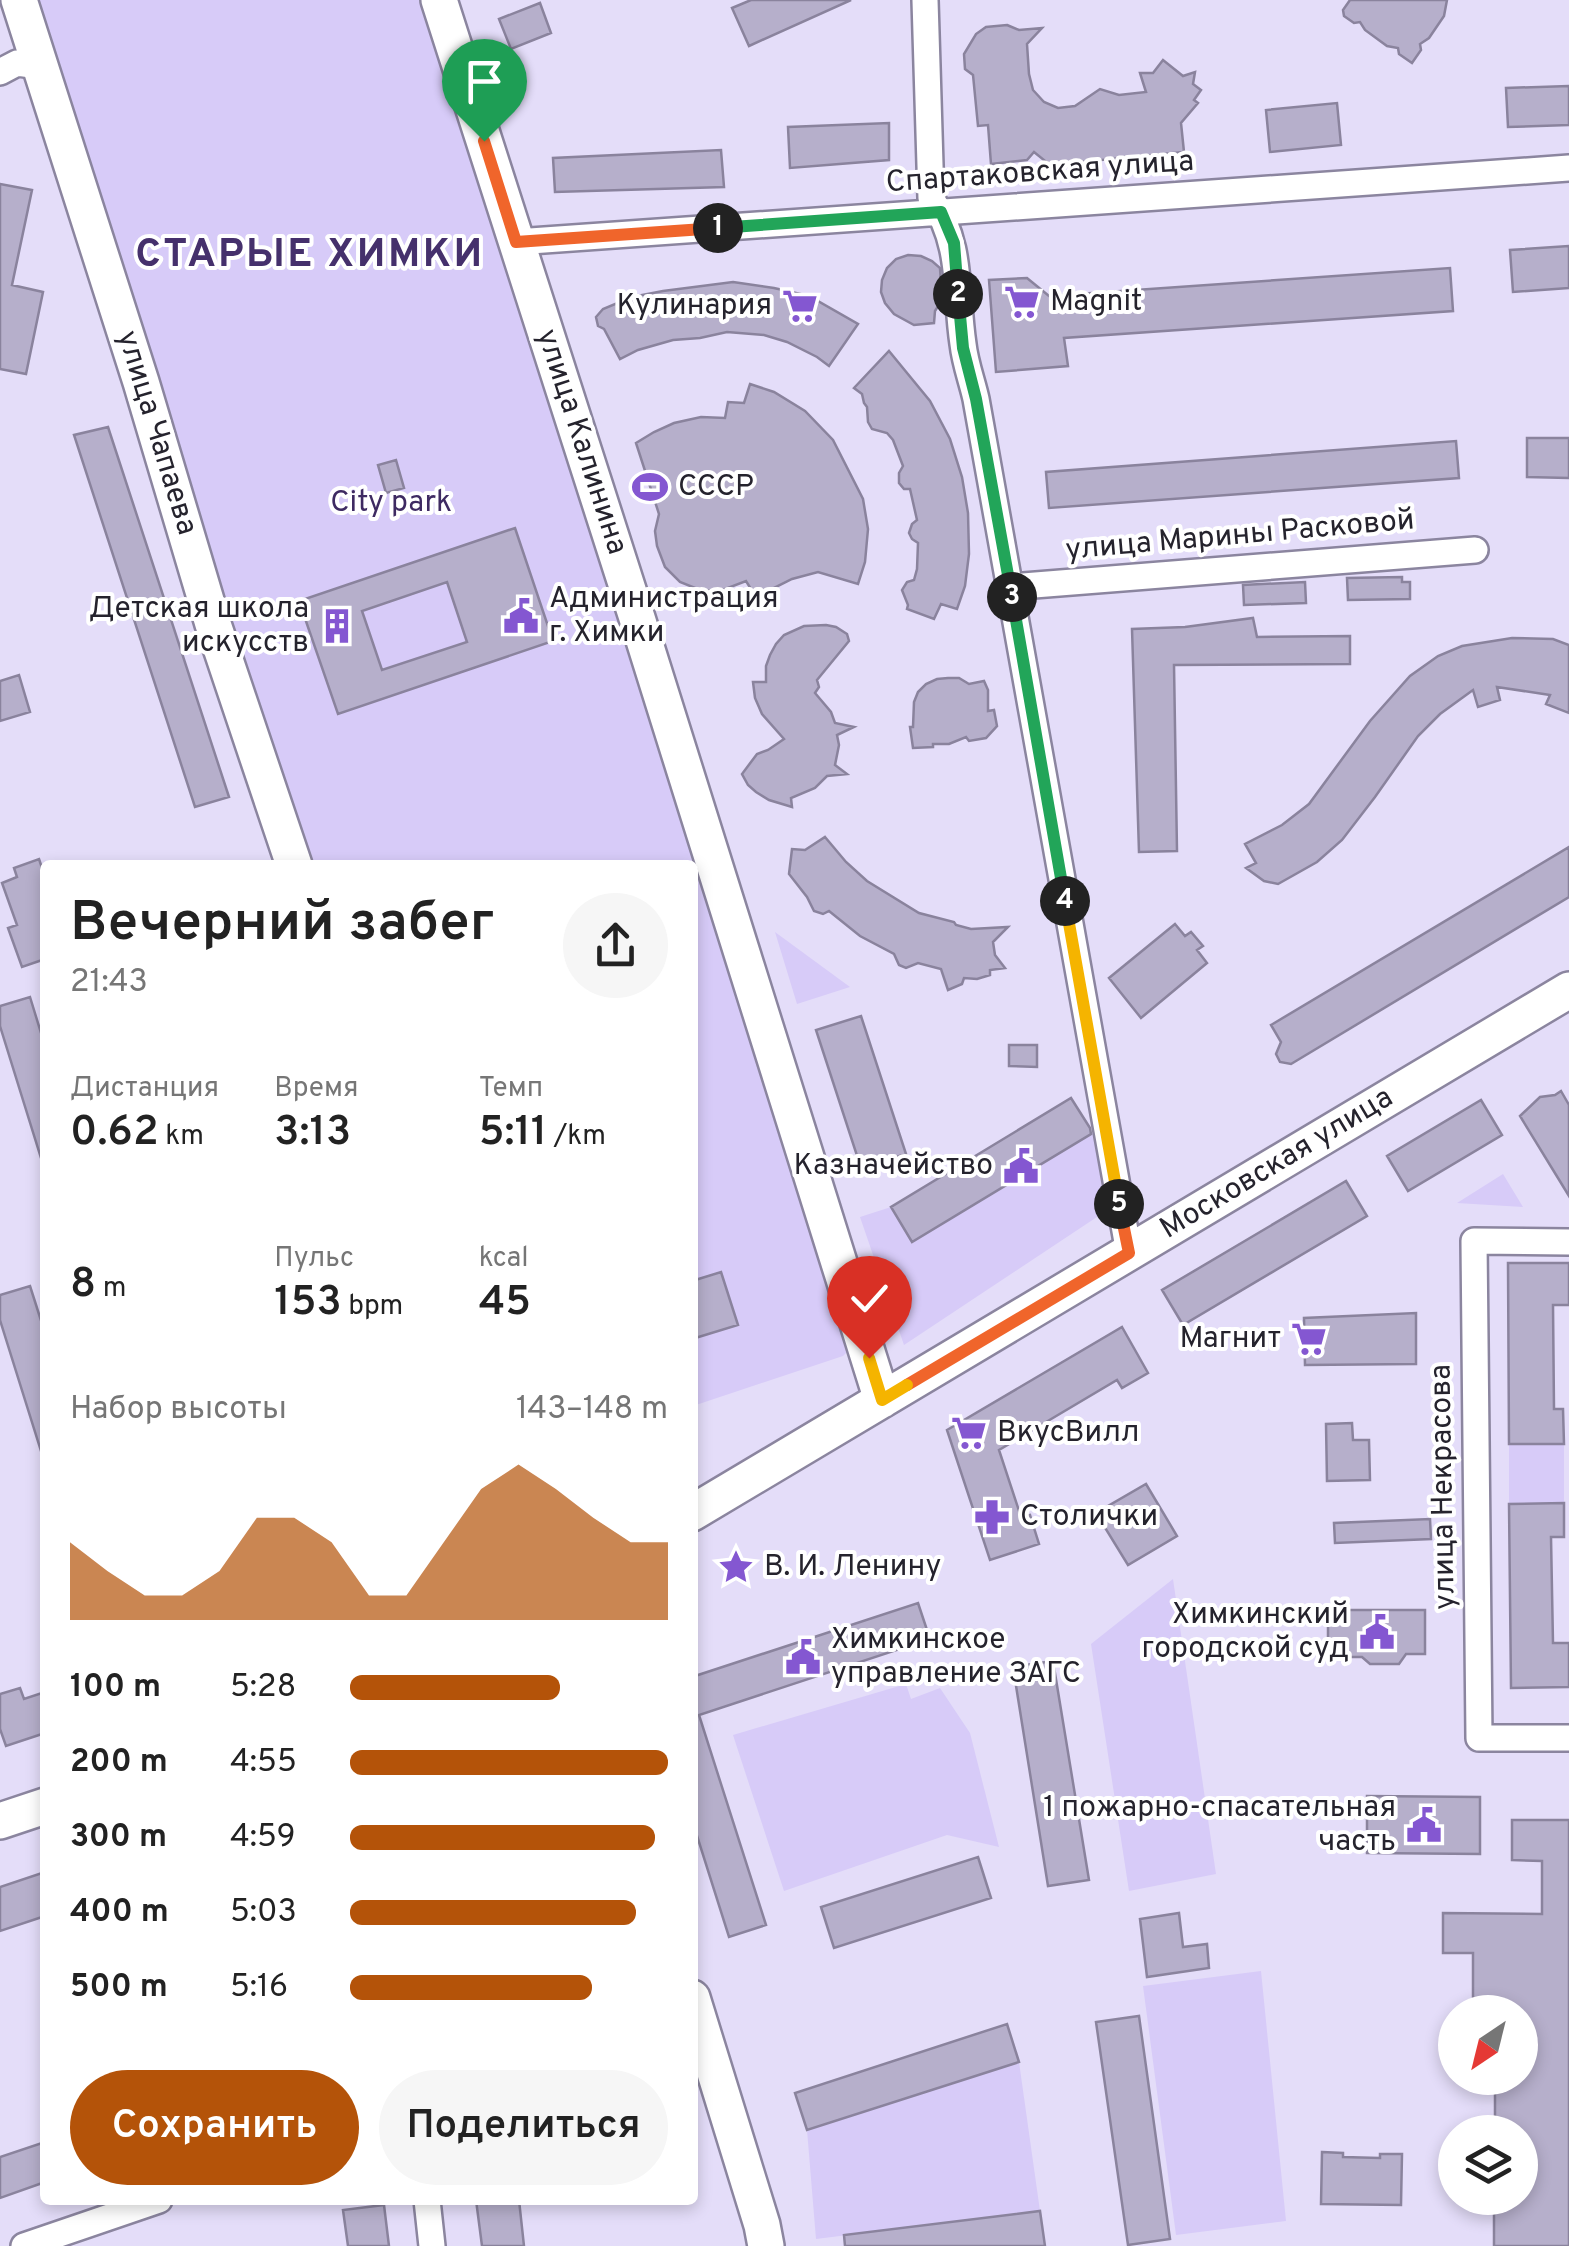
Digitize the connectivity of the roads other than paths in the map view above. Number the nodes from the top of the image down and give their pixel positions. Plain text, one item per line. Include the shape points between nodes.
1 (18, 0) edge
2 (439, 0) edge
3 (926, 0) edge
4 (39, 66) junction
5 (0, 72) edge
6 (1569, 168) edge
7 (941, 212) junction
8 (516, 242) junction
9 (1475, 550) dead end
10 (1010, 587) junction
11 (292, 860) edge
12 (1569, 990) edge
13 (1569, 1242) edge
14 (1129, 1253) junction
15 (873, 1405) junction
16 (698, 1508) edge
17 (1569, 1738) edge
18 (40, 1808) edge
19 (0, 1821) edge
20 (698, 2017) edge
21 (144, 2205) edge
22 (428, 2205) edge
23 (24, 2246) edge
24 (432, 2246) edge
25 (766, 2246) edge

1 - 4 street, улица Чапаева
2 - 8 street, улица Калинина
3 - 7 street via 931,198
4 - 5 street via 17,62
4 - 11 street, улица Чапаева
6 - 7 street, Спартаковская улица
7 - 8 street, Спартаковская улица
7 - 10 street via 954,243 963,348
8 - 15 street, улица Калинина via 638,620
9 - 10 street, улица Марины Расковой
10 - 14 street
12 - 14 street, Московская улица
13 - 17 street, улица Некрасова via 1474,1241 1479,1738
14 - 15 street, Московская улица
15 - 16 street, Московская улица
18 - 19 street
20 - 25 street
21 - 23 street
22 - 24 street

